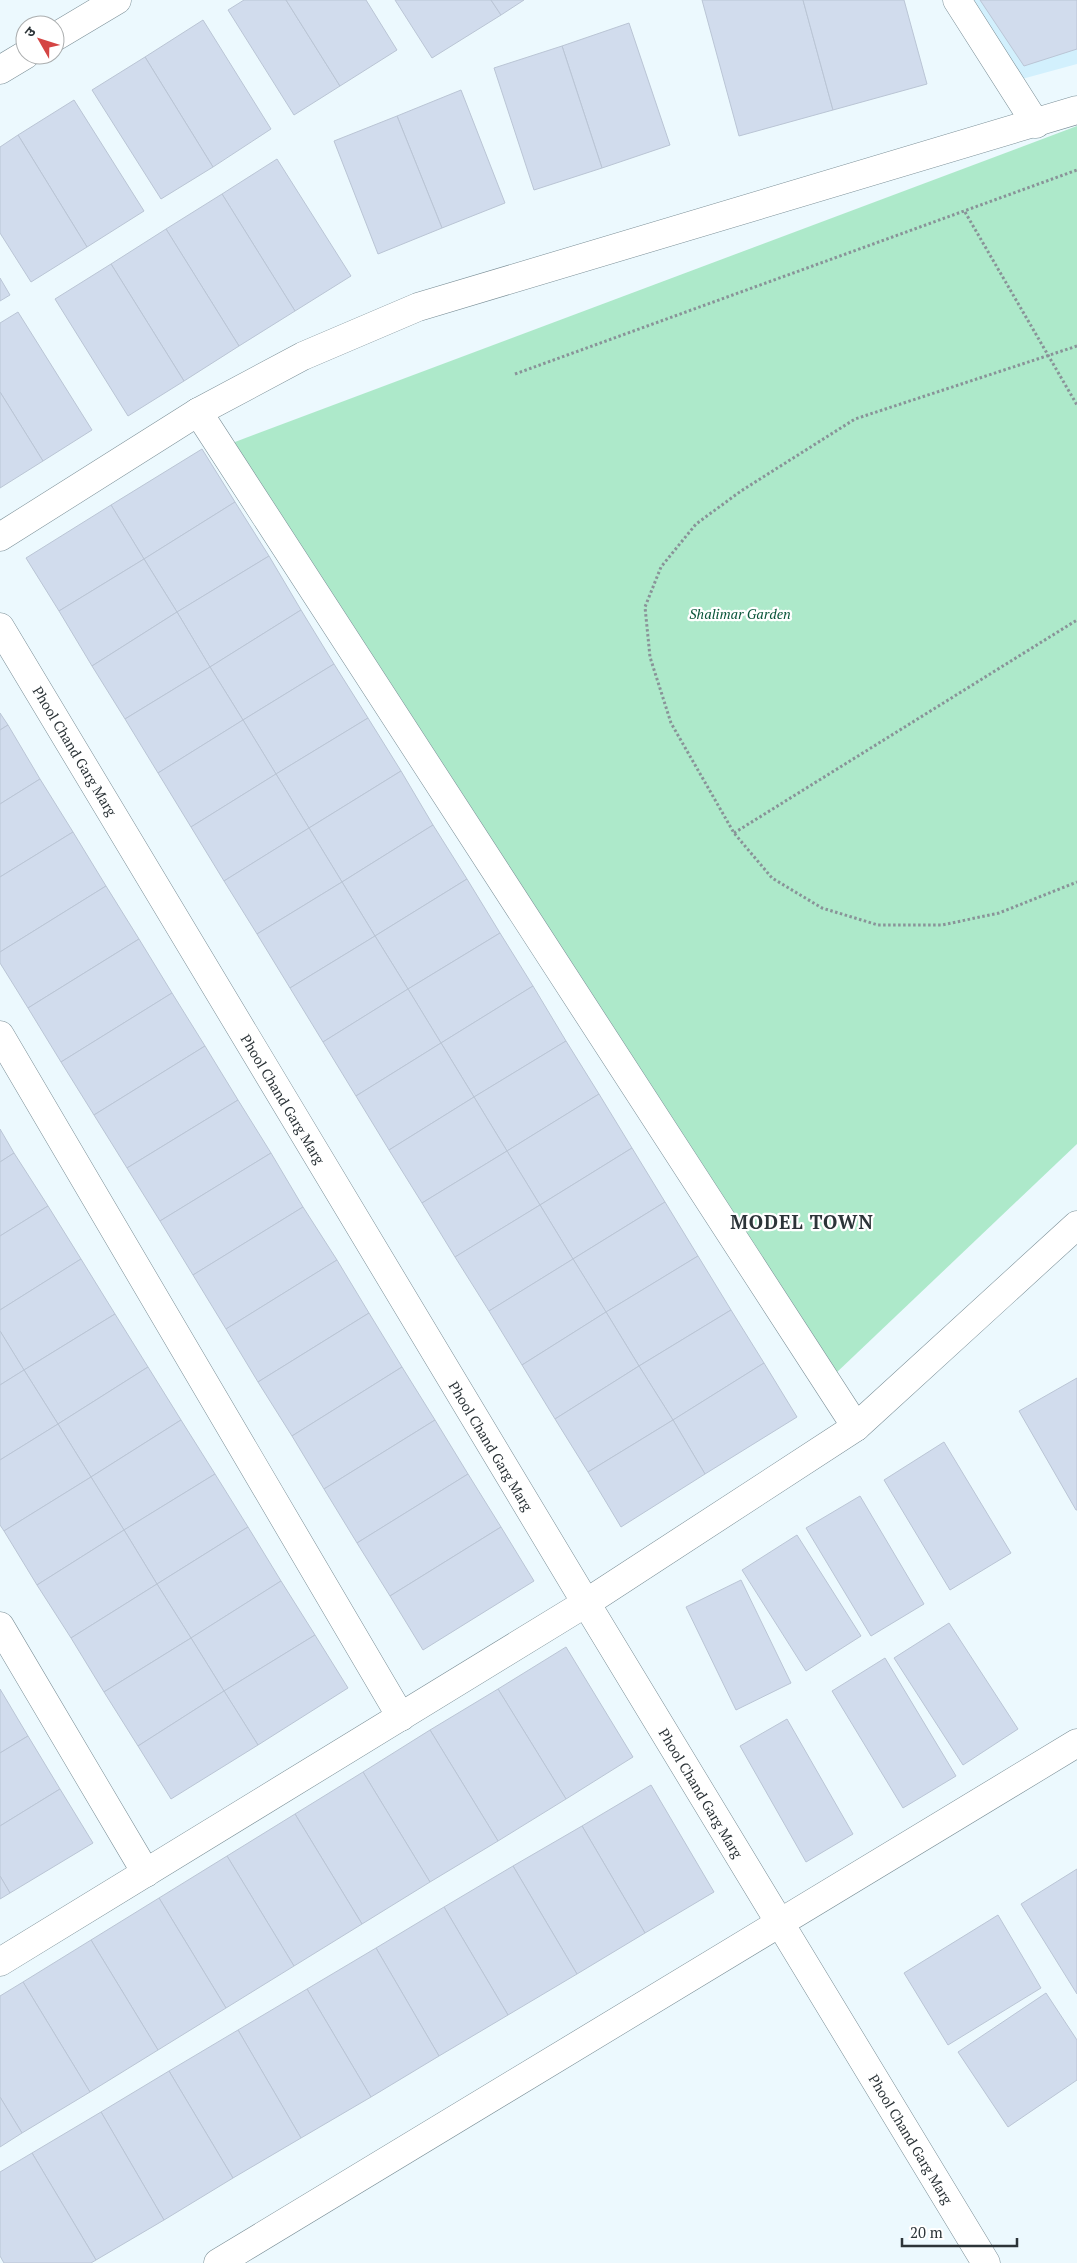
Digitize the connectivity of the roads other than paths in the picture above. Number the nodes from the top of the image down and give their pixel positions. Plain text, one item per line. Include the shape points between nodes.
1 (117, 0) edge
2 (957, 0) edge
3 (65, 31) edge
4 (15, 61) edge
5 (0, 70) edge
6 (1077, 110) edge
7 (1036, 124) junction
8 (198, 412) junction
9 (0, 537) edge
10 (0, 627) edge
11 (0, 1035) edge
12 (1077, 1225) edge
13 (856, 1427) junction
14 (586, 1604) junction
15 (0, 1626) edge
16 (401, 1717) junction
17 (1077, 1743) edge
18 (146, 1873) junction
19 (780, 1923) junction
20 (0, 1962) edge
21 (218, 2263) edge
22 (986, 2263) edge

1 - 3 street
2 - 7 street
4 - 5 street
6 - 7 street
7 - 8 street via 418,307 303,356
8 - 9 street
8 - 13 street
10 - 14 street, Phool Chand Garg Marg
11 - 16 street
12 - 13 street
13 - 14 street
14 - 16 street
14 - 19 street, Phool Chand Garg Marg
15 - 18 street
16 - 18 street
17 - 19 street
18 - 20 street
19 - 21 street
19 - 22 street, Phool Chand Garg Marg

